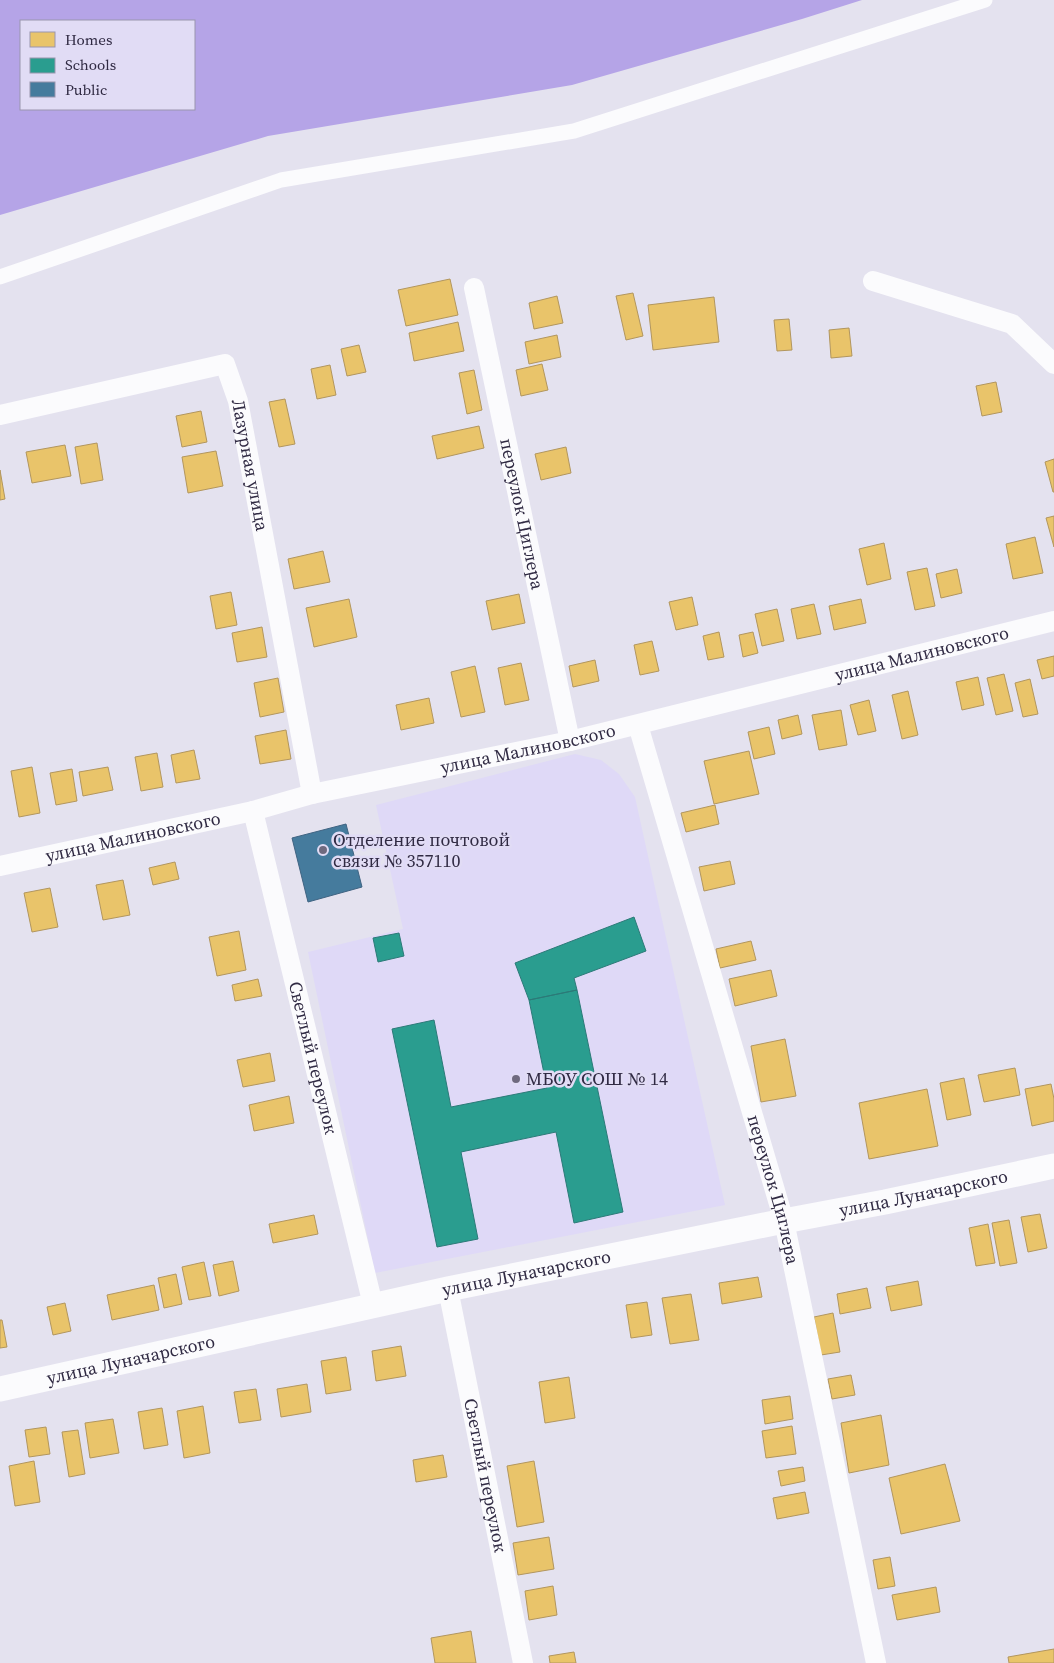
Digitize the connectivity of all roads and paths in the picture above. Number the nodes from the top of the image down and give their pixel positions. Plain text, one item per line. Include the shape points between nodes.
1 (985, 0) edge
2 (0, 277) edge
3 (872, 281) dead end
4 (474, 288) dead end
5 (1054, 364) edge
6 (0, 415) edge
7 (1054, 621) edge
8 (638, 725) junction
9 (570, 741) junction
10 (312, 794) junction
11 (253, 811) junction
12 (0, 866) edge
13 (1054, 1166) edge
14 (784, 1221) junction
15 (448, 1289) junction
16 (373, 1305) junction
17 (0, 1389) edge
18 (523, 1663) edge
19 (876, 1663) edge

1 - 2 street via 574,130 281,180
3 - 5 street via 1012,324
4 - 9 street, переулок Циглера
6 - 10 street, Лазурная улица via 225,364 238,401
7 - 8 street, улица Малиновского
8 - 9 street, улица Малиновского
8 - 14 street, переулок Циглера
9 - 10 street, улица Малиновского
10 - 11 street, улица Малиновского
11 - 12 street, улица Малиновского
11 - 16 street, Светлый переулок
13 - 14 street, улица Луначарского
14 - 15 street, улица Луначарского
14 - 19 street, переулок Циглера
15 - 16 street, улица Луначарского
15 - 18 street, Светлый переулок
16 - 17 street, улица Луначарского

